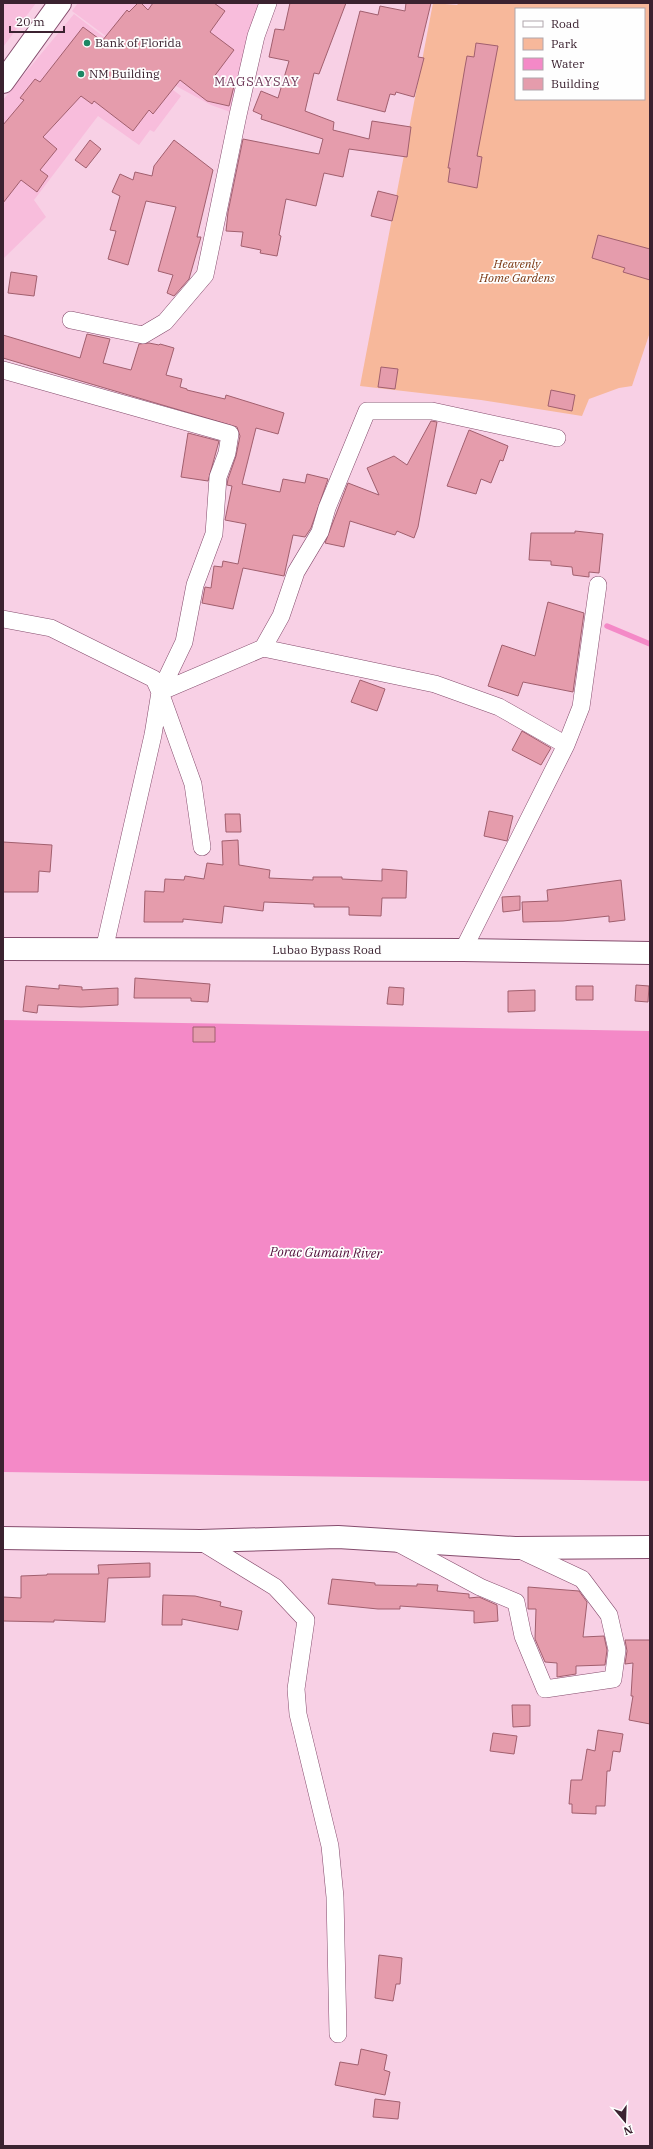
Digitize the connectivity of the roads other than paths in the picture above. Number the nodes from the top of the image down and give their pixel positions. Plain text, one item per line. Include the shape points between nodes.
1 (60, 3) edge
2 (268, 3) edge
3 (3, 82) edge
4 (71, 320) dead end
5 (3, 370) edge
6 (557, 438) dead end
7 (598, 585) dead end
8 (3, 619) edge
9 (263, 648) junction
10 (160, 692) junction
11 (566, 745) junction
12 (202, 847) dead end
13 (3, 949) edge
14 (104, 950) junction
15 (463, 950) junction
16 (650, 953) edge
17 (3, 1538) edge
18 (200, 1540) junction
19 (396, 1542) junction
20 (650, 1547) edge
21 (515, 1548) junction
22 (338, 2034) dead end

1 - 3 main road
2 - 4 street via 256,36 241,100 205,275 165,322 143,335
5 - 10 street via 230,434 228,453 218,477 214,534 195,585 184,642
6 - 9 street via 432,411 367,411 326,508 320,532 296,572 281,616
7 - 11 street via 581,707
8 - 10 street via 51,628 154,679
9 - 10 street
9 - 11 street via 435,684 499,707
10 - 12 street via 193,784
10 - 14 street via 153,735
11 - 15 street
13 - 14 main road, Lubao Bypass Road
14 - 15 main road, Lubao Bypass Road
15 - 16 main road, Lubao Bypass Road
17 - 18 main road
18 - 19 main road via 338,1537
18 - 22 street via 275,1587 306,1620 296,1689 298,1714 330,1846 335,1897
19 - 21 main road
19 - 21 street via 480,1587 516,1602 523,1636 545,1689 613,1679 617,1650 609,1615 582,1579
20 - 21 main road

